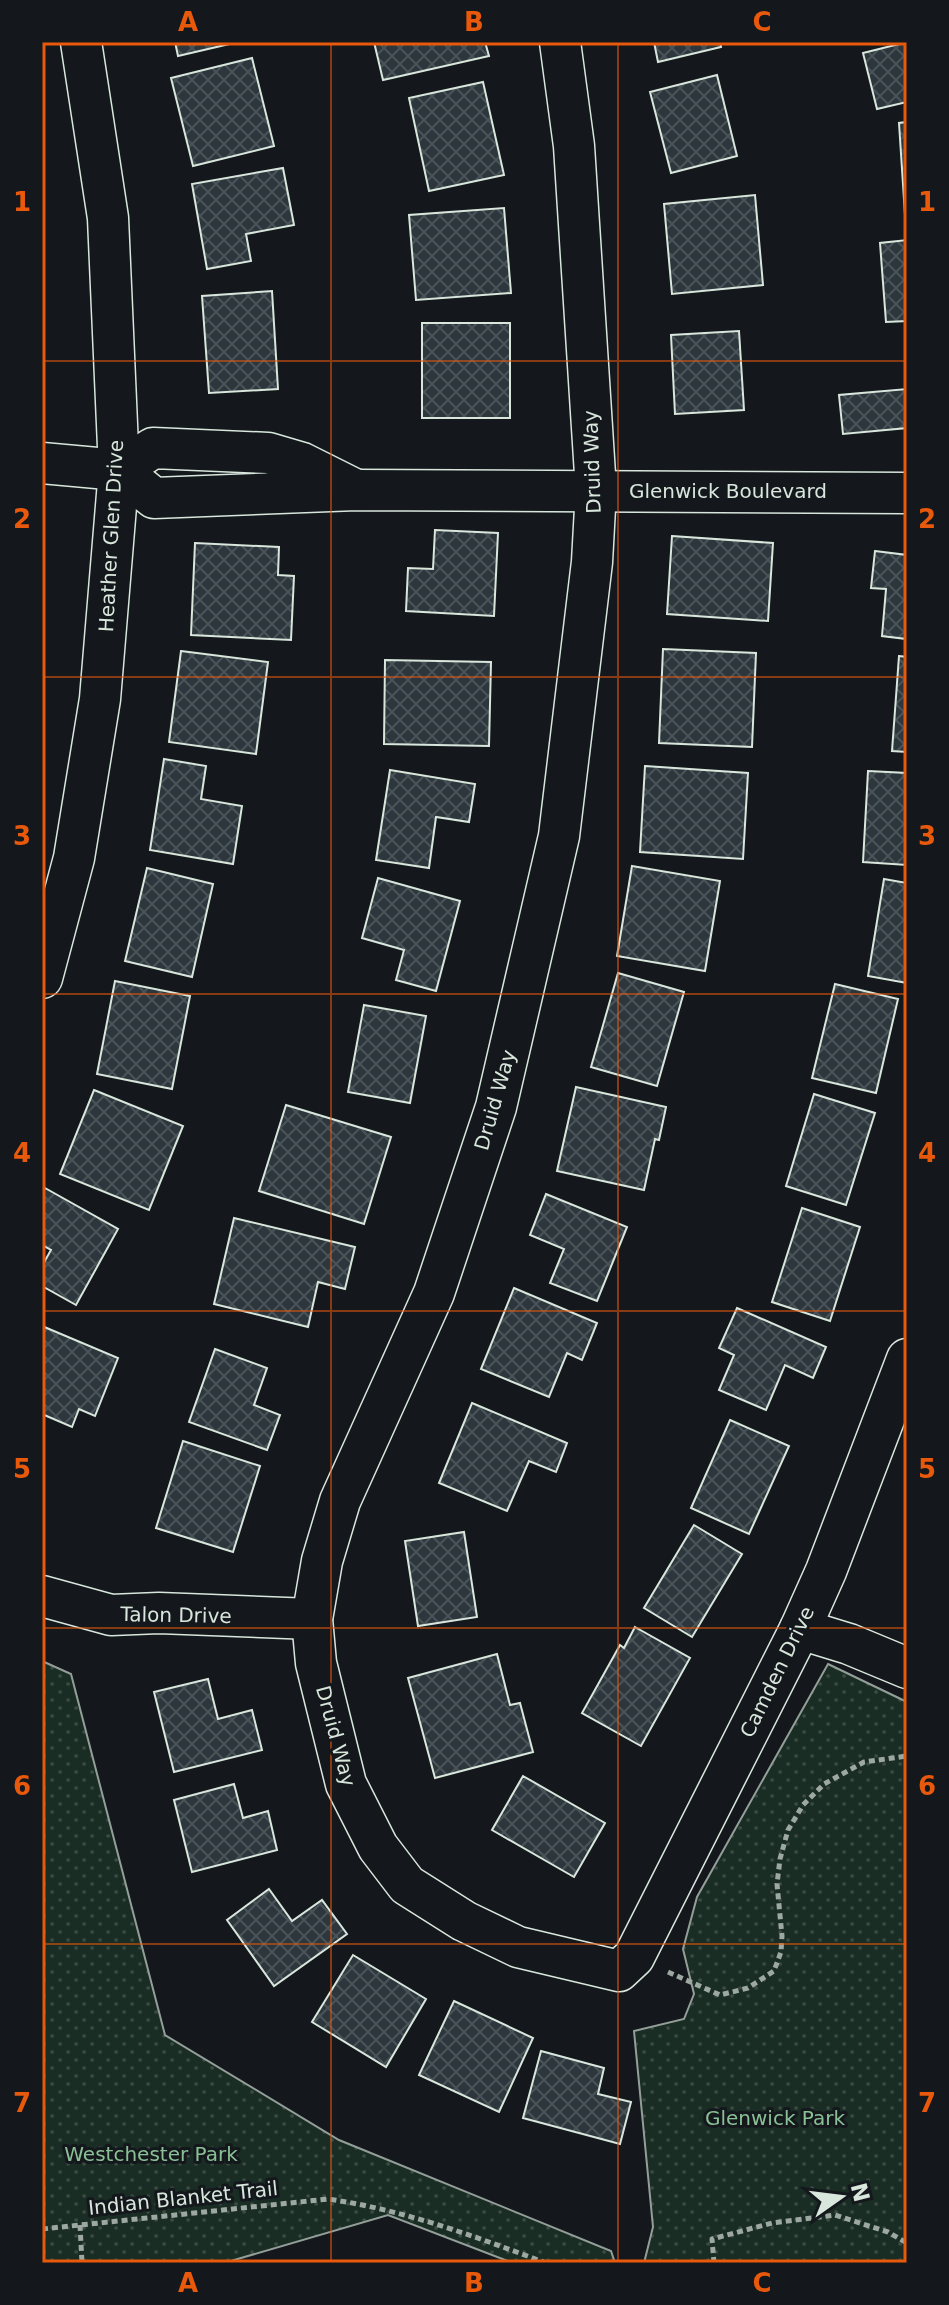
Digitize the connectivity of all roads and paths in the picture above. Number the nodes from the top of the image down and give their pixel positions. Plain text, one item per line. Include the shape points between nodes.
1 (81, 42) edge
2 (560, 42) edge
3 (42, 463) edge
4 (119, 470) junction
5 (596, 490) junction
6 (907, 493) edge
7 (42, 978) edge
8 (907, 1359) edge
9 (42, 1596) edge
10 (312, 1619) junction
11 (800, 1629) junction
12 (907, 1668) edge
13 (907, 1756) edge
14 (626, 1964) junction
15 (80, 2225) junction
16 (42, 2229) edge
17 (907, 2243) edge
18 (82, 2263) edge
19 (546, 2263) edge
20 (714, 2263) edge

1 - 4 street, Heather Glen Drive via 108,218
2 - 5 street, Druid Way via 574,146
3 - 4 street
4 - 5 street, Glenwick Boulevard via 154,498 356,490
4 - 7 street, Heather Glen Drive via 100,699 74,858
5 - 6 street, Glenwick Boulevard
5 - 10 street, Druid Way via 559,836 496,1107 434,1293 340,1501
8 - 11 street, Camden Drive
9 - 10 street, Talon Drive via 111,1615
10 - 14 street, Druid Way via 316,1663 346,1784 378,1847 407,1885 518,1947
11 - 12 street
11 - 14 street, Camden Drive
13 - 14 path via 864,1762 824,1784 803,1805 788,1830 780,1859 782,1936 774,1971 748,1988 720,1995
15 - 16 path, Indian Blanket Trail
15 - 18 path
15 - 19 path, Indian Blanket Trail via 328,2199 453,2228
17 - 20 path via 835,2215 772,2223 712,2239

